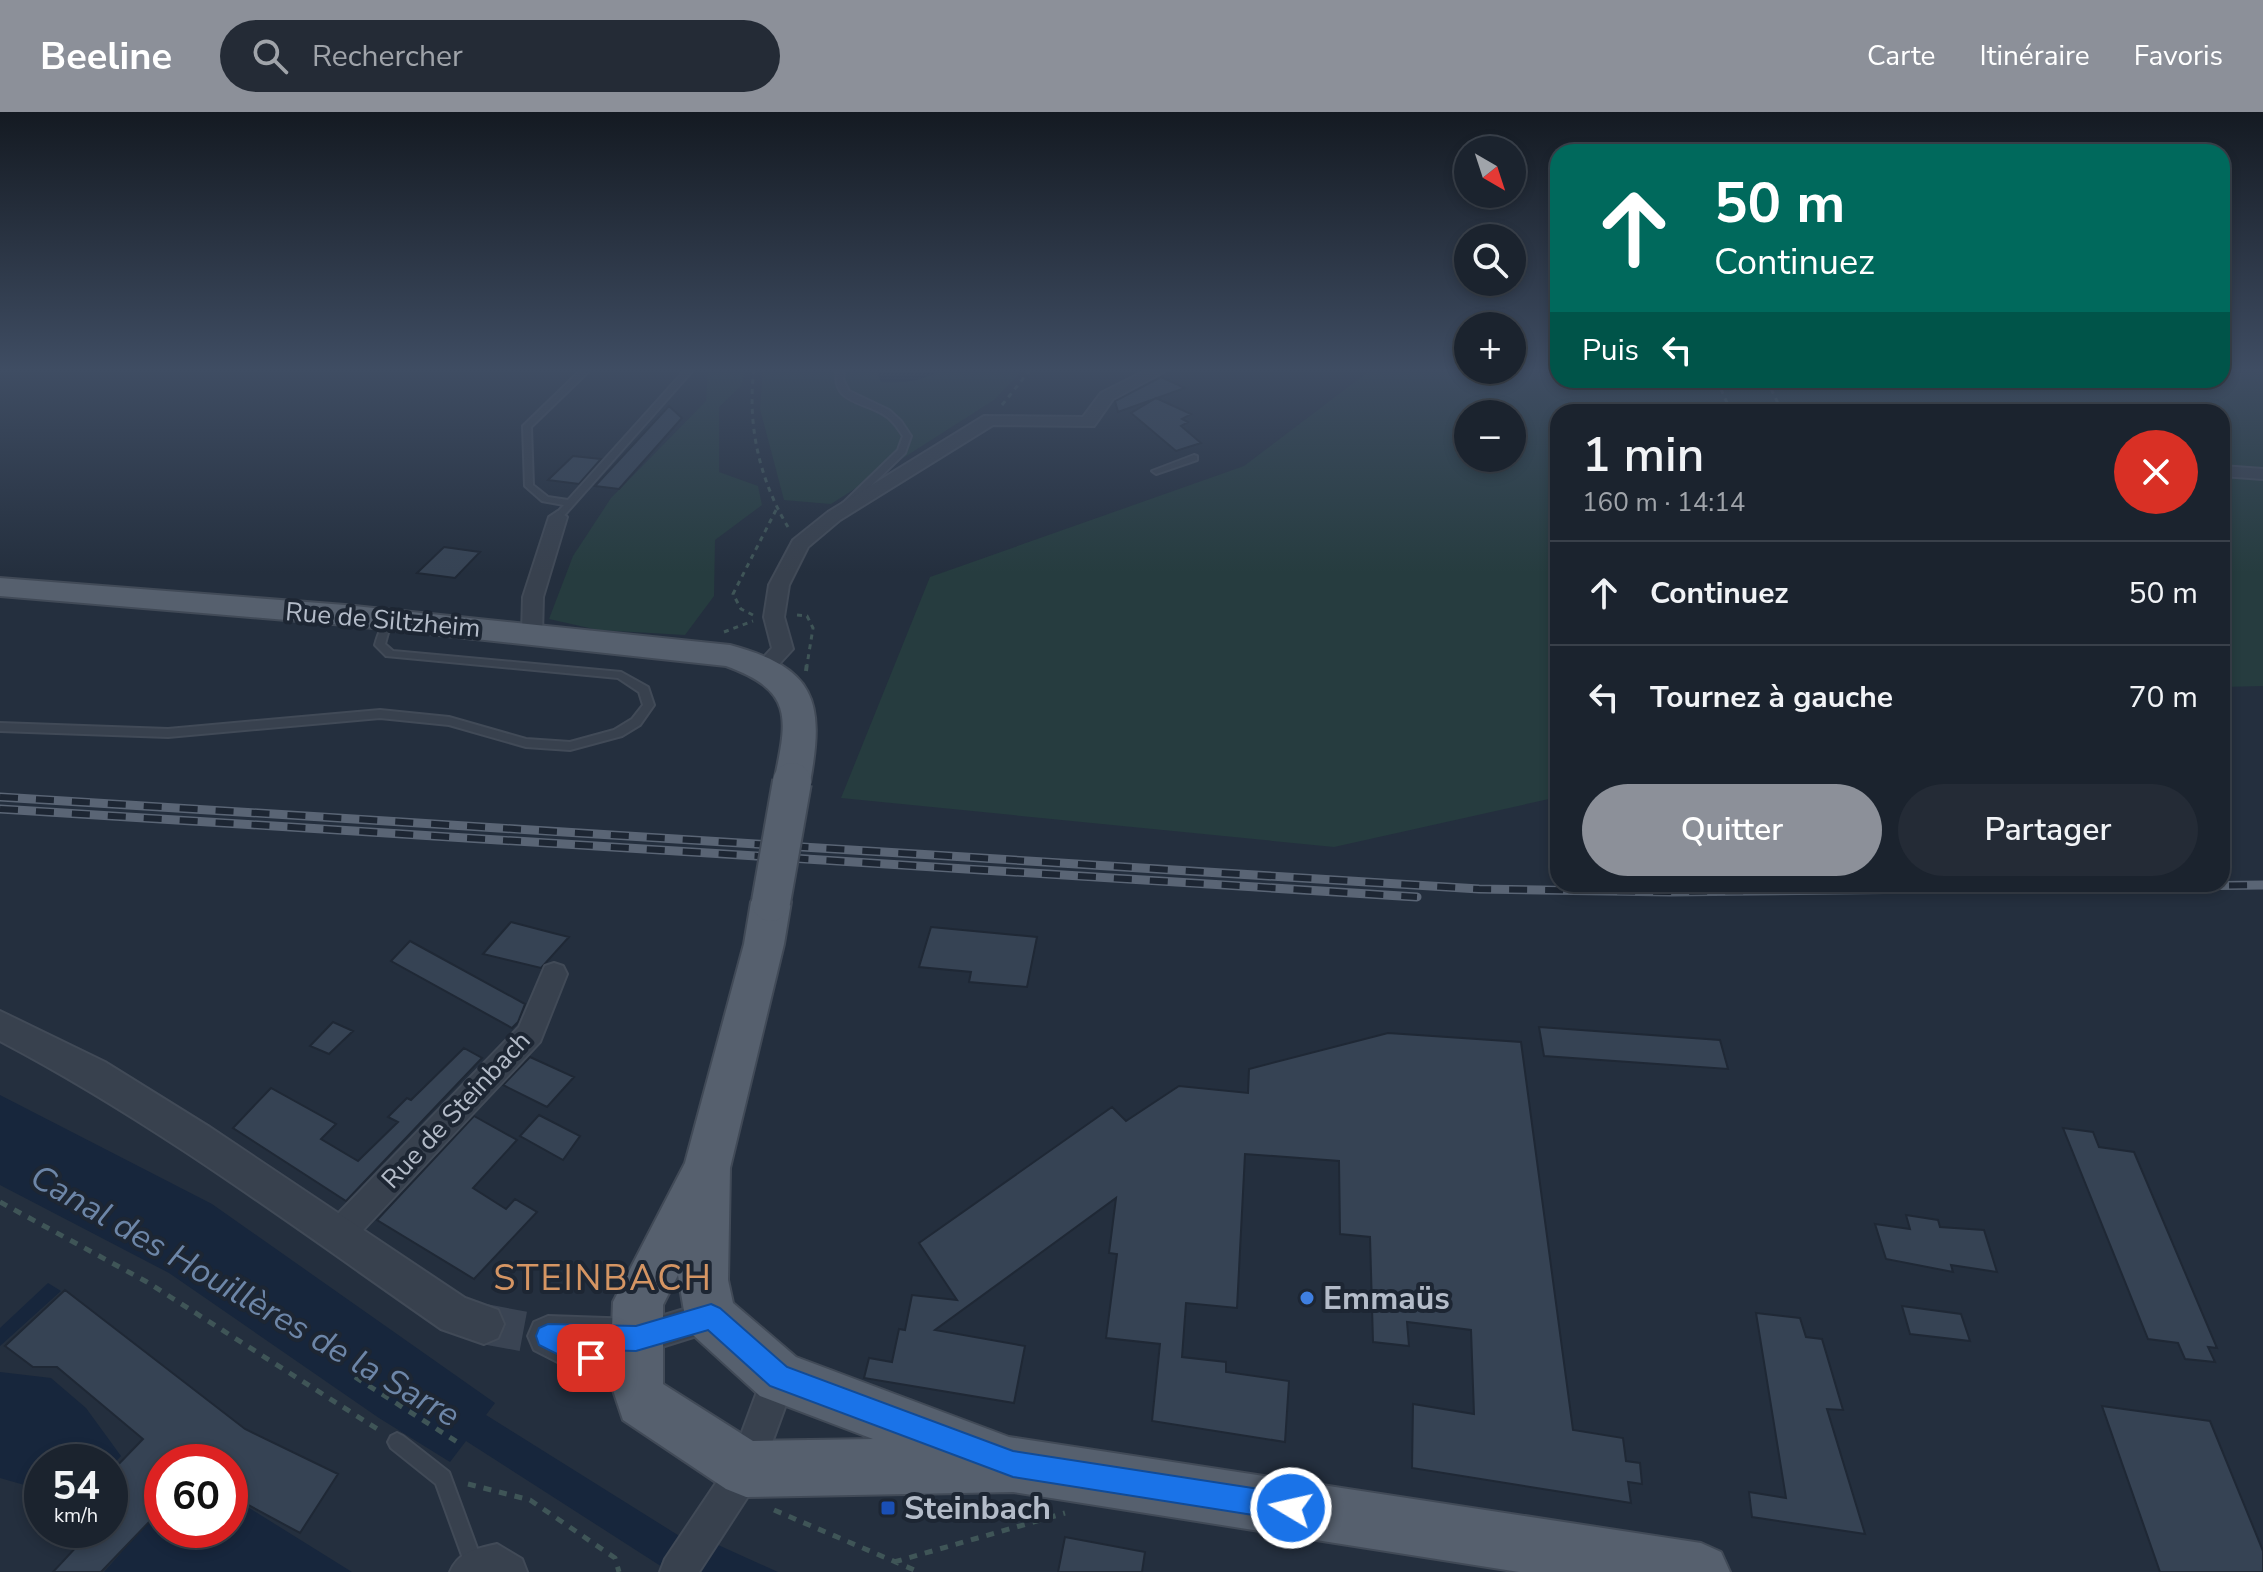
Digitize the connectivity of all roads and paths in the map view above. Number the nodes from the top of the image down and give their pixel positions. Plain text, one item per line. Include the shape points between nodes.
1 (527, 437) edge
2 (627, 437) edge
3 (756, 437) edge
4 (907, 437) edge
5 (962, 437) edge
6 (1194, 458) dead end
7 (1156, 471) dead end
8 (2230, 472) edge
9 (2263, 474) edge
10 (564, 510) junction
11 (834, 516) junction
12 (0, 587) edge
13 (774, 617) junction
14 (393, 620) junction
15 (532, 634) junction
16 (764, 668) junction
17 (0, 727) edge
18 (554, 974) dead end
19 (0, 1025) edge
20 (707, 1168) junction
21 (0, 1202) edge
22 (339, 1234) junction
23 (711, 1317) junction
24 (484, 1324) tunnel mouth
25 (636, 1360) junction
26 (355, 1377) dead end
27 (779, 1377) junction
28 (397, 1442) joint
29 (462, 1445) dead end
30 (1013, 1464) junction
31 (443, 1478) junction
32 (729, 1495) junction
33 (1079, 1509) dead end
34 (785, 1513) dead end
35 (894, 1562) junction
36 (484, 1570) edge
37 (619, 1572) edge
38 (678, 1572) edge
39 (919, 1572) edge
40 (1701, 1572) edge

1 - 10 lane via 529,486
2 - 10 lane
3 - 13 path via 776,510 733,594 749,614
4 - 11 lane via 902,451
5 - 11 street
6 - 7 lane
8 - 9 street
10 - 15 street via 533,597
11 - 13 street via 800,544 779,585
12 - 14 main road, Rue de Siltzheim
13 - 16 street via 783,649
14 - 15 main road, Rue de Siltzheim
14 - 17 lane via 380,645 390,654 621,675 644,690 649,705 618,733 570,746 526,743 449,721 380,714 168,733
15 - 16 main road, Rue de Siltzheim via 707,652
16 - 20 main road, bridge via 786,686 802,714 801,735 764,944
18 - 22 street, Rue de Steinbach via 530,1034
19 - 22 street via 93,1073
20 - 23 main road via 703,1280
20 - 25 main road via 638,1302
21 - 28 path via 155,1284
22 - 24 street via 455,1315
23 - 25 street
23 - 27 main road
25 - 32 main road via 642,1401
26 - 29 path
27 - 30 main road
27 - 32 street
28 - 31 lane
30 - 32 main road
30 - 40 main road
31 - 36 lane
31 - 37 path via 530,1500 615,1558
32 - 38 street
33 - 35 path
34 - 35 path
35 - 39 path

